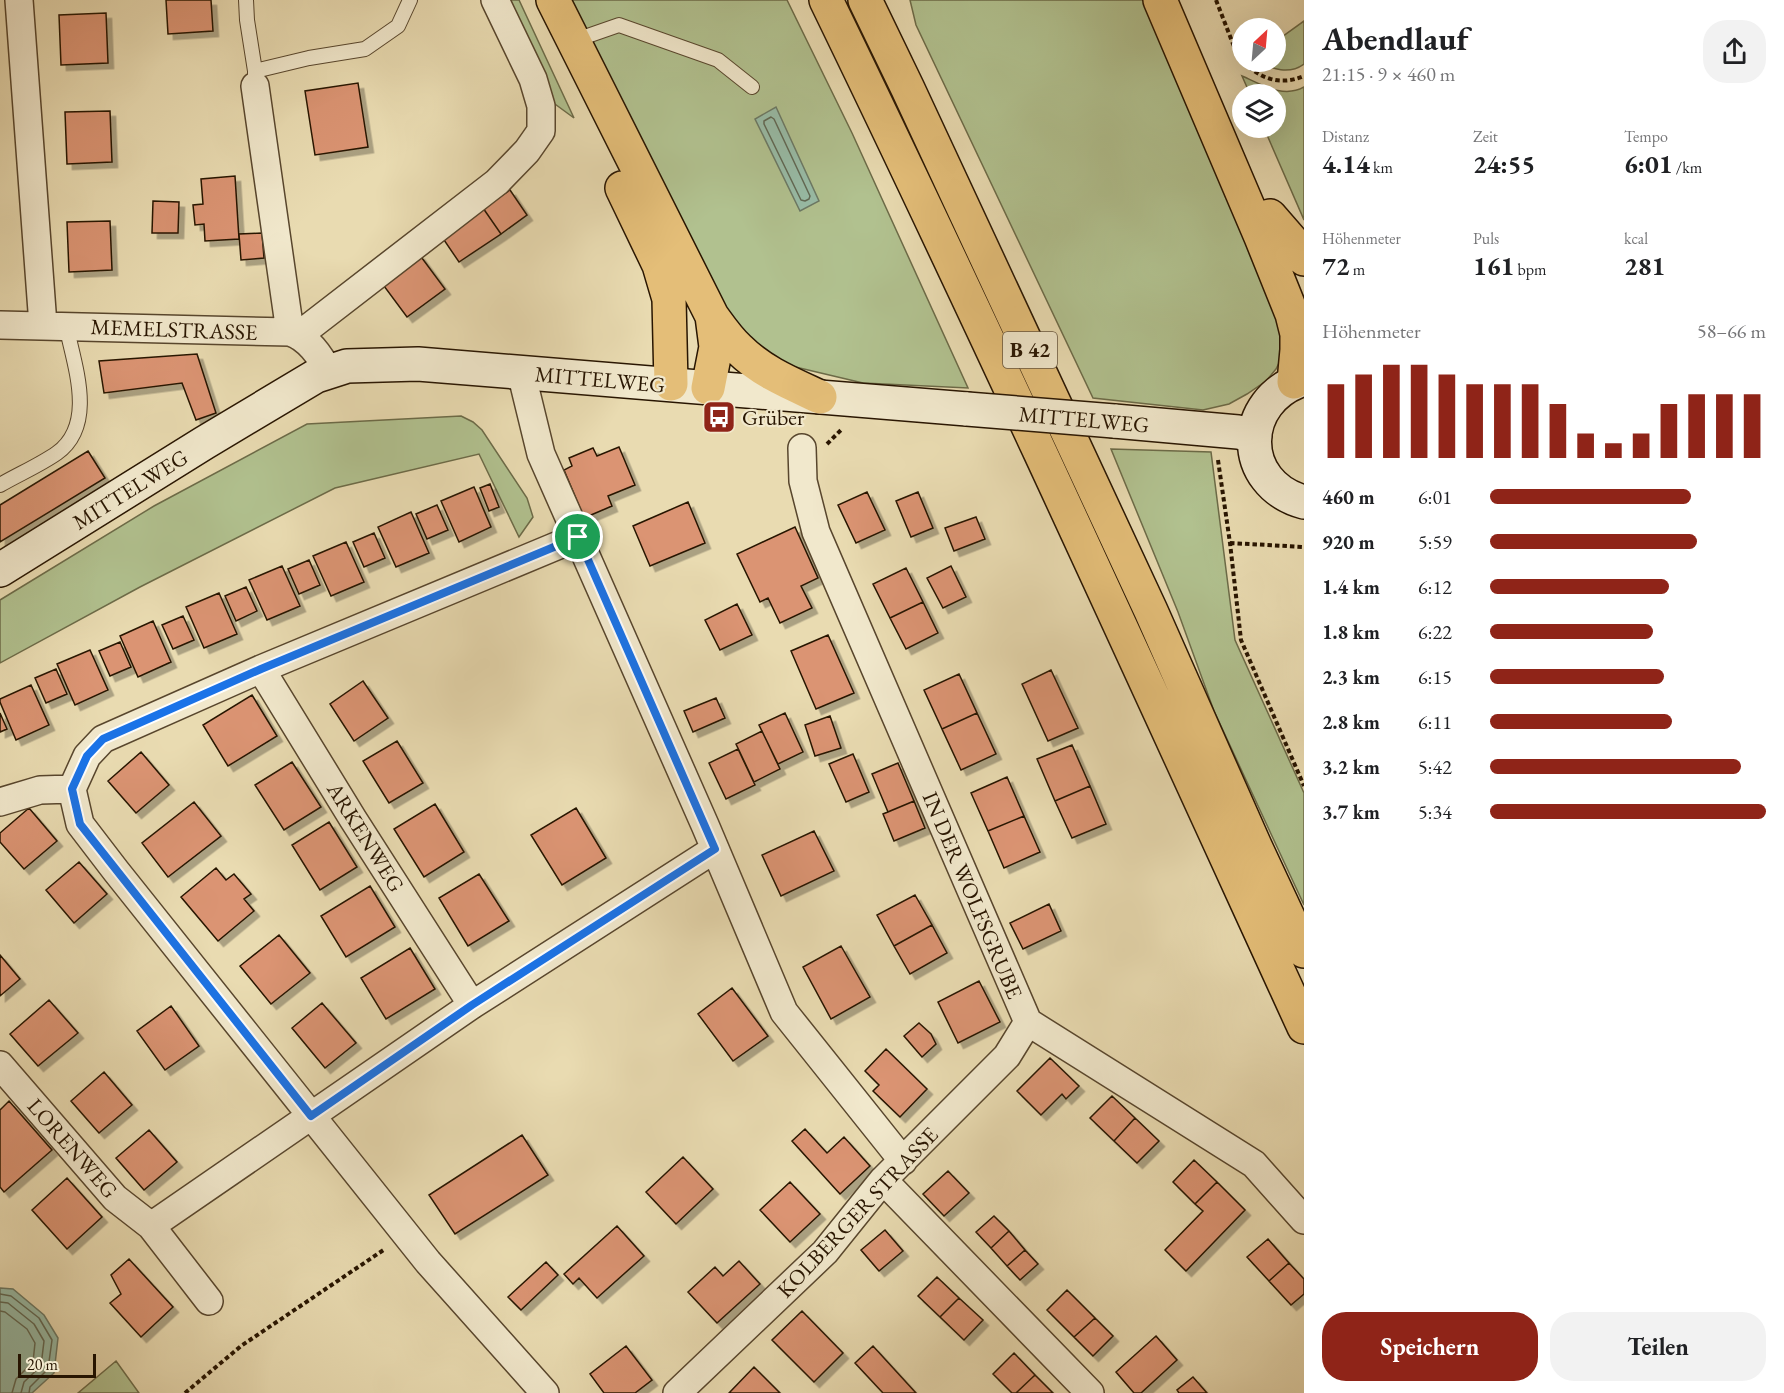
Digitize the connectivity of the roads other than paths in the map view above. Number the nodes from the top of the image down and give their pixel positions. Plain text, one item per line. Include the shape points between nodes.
1 (20, 0) edge
2 (246, 0) edge
3 (410, 0) edge
4 (495, 0) edge
5 (531, 0) edge
6 (553, 0) edge
7 (826, 0) edge
8 (865, 0) edge
9 (891, 0) edge
10 (1160, 0) edge
11 (1177, 0) edge
12 (573, 40) junction
13 (255, 78) junction
14 (752, 87) dead end
15 (908, 89) junction
16 (1270, 216) junction
17 (1304, 259) edge
18 (1304, 293) edge
19 (712, 316) junction
20 (0, 325) edge
21 (55, 325) junction
22 (295, 334) junction
23 (328, 372) junction
24 (521, 372) junction
25 (1299, 381) edge
26 (671, 384) junction
27 (708, 388) junction
28 (820, 397) junction
29 (1255, 436) junction
30 (802, 448) dead end
31 (0, 485) edge
32 (1304, 502) edge
33 (578, 537) junction
34 (0, 570) edge
35 (261, 669) junction
36 (72, 789) junction
37 (0, 802) edge
38 (715, 849) junction
39 (1304, 951) edge
40 (472, 1005) junction
41 (1028, 1022) junction
42 (1304, 1027) edge
43 (0, 1065) edge
44 (311, 1116) junction
45 (903, 1161) junction
46 (883, 1180) junction
47 (1304, 1220) edge
48 (151, 1226) junction
49 (209, 1301) dead end
50 (545, 1393) edge
51 (677, 1393) edge
52 (1090, 1393) edge

1 - 21 street
2 - 13 lane
3 - 13 lane via 398,26 365,49 309,58
4 - 22 street via 533,79 542,106 541,131 496,182
5 - 26 highway via 660,265 669,299
6 - 12 highway
7 - 42 highway, B 42 via 1067,509
8 - 15 highway, B 42
9 - 15 highway
10 - 25 highway via 1292,314
11 - 16 highway
12 - 14 lane via 619,25 718,60
12 - 19 highway
13 - 22 street
15 - 39 highway, B 42
16 - 17 highway
16 - 18 highway
19 - 27 highway via 716,347
19 - 28 highway via 748,358
20 - 21 street, MEMELSTRASSE
21 - 22 street, MEMELSTRASSE
21 - 31 lane via 81,398 77,426 58,452
22 - 23 street via 324,361
23 - 24 main road, MITTELWEG via 347,366 418,364
23 - 34 main road, MITTELWEG via 214,437
24 - 26 main road, MITTELWEG
24 - 33 street via 542,454
25 - 29 main road via 1274,394 1257,424
26 - 27 main road, MITTELWEG
27 - 28 main road, MITTELWEG
28 - 29 main road, MITTELWEG, bridge
29 - 32 main road via 1258,460 1270,482
30 - 41 street, IN DER WOLFSGRUBE via 803,481 816,532
33 - 35 street
33 - 38 street
35 - 36 street via 103,739 87,756
35 - 40 street, ARKENWEG
36 - 37 street via 40,790
36 - 44 street via 80,824
38 - 40 street
38 - 45 street via 784,1012
40 - 44 street
41 - 45 street, KOLBERGER STRASSE via 1007,1056
41 - 47 street, IN DER WOLFSGRUBE via 1254,1164
43 - 48 street, LORENWEG via 115,1198
44 - 48 street
44 - 50 street via 428,1262
45 - 46 street, KOLBERGER STRASSE
46 - 51 street, KOLBERGER STRASSE via 825,1252
46 - 52 street
48 - 49 street, LORENWEG

